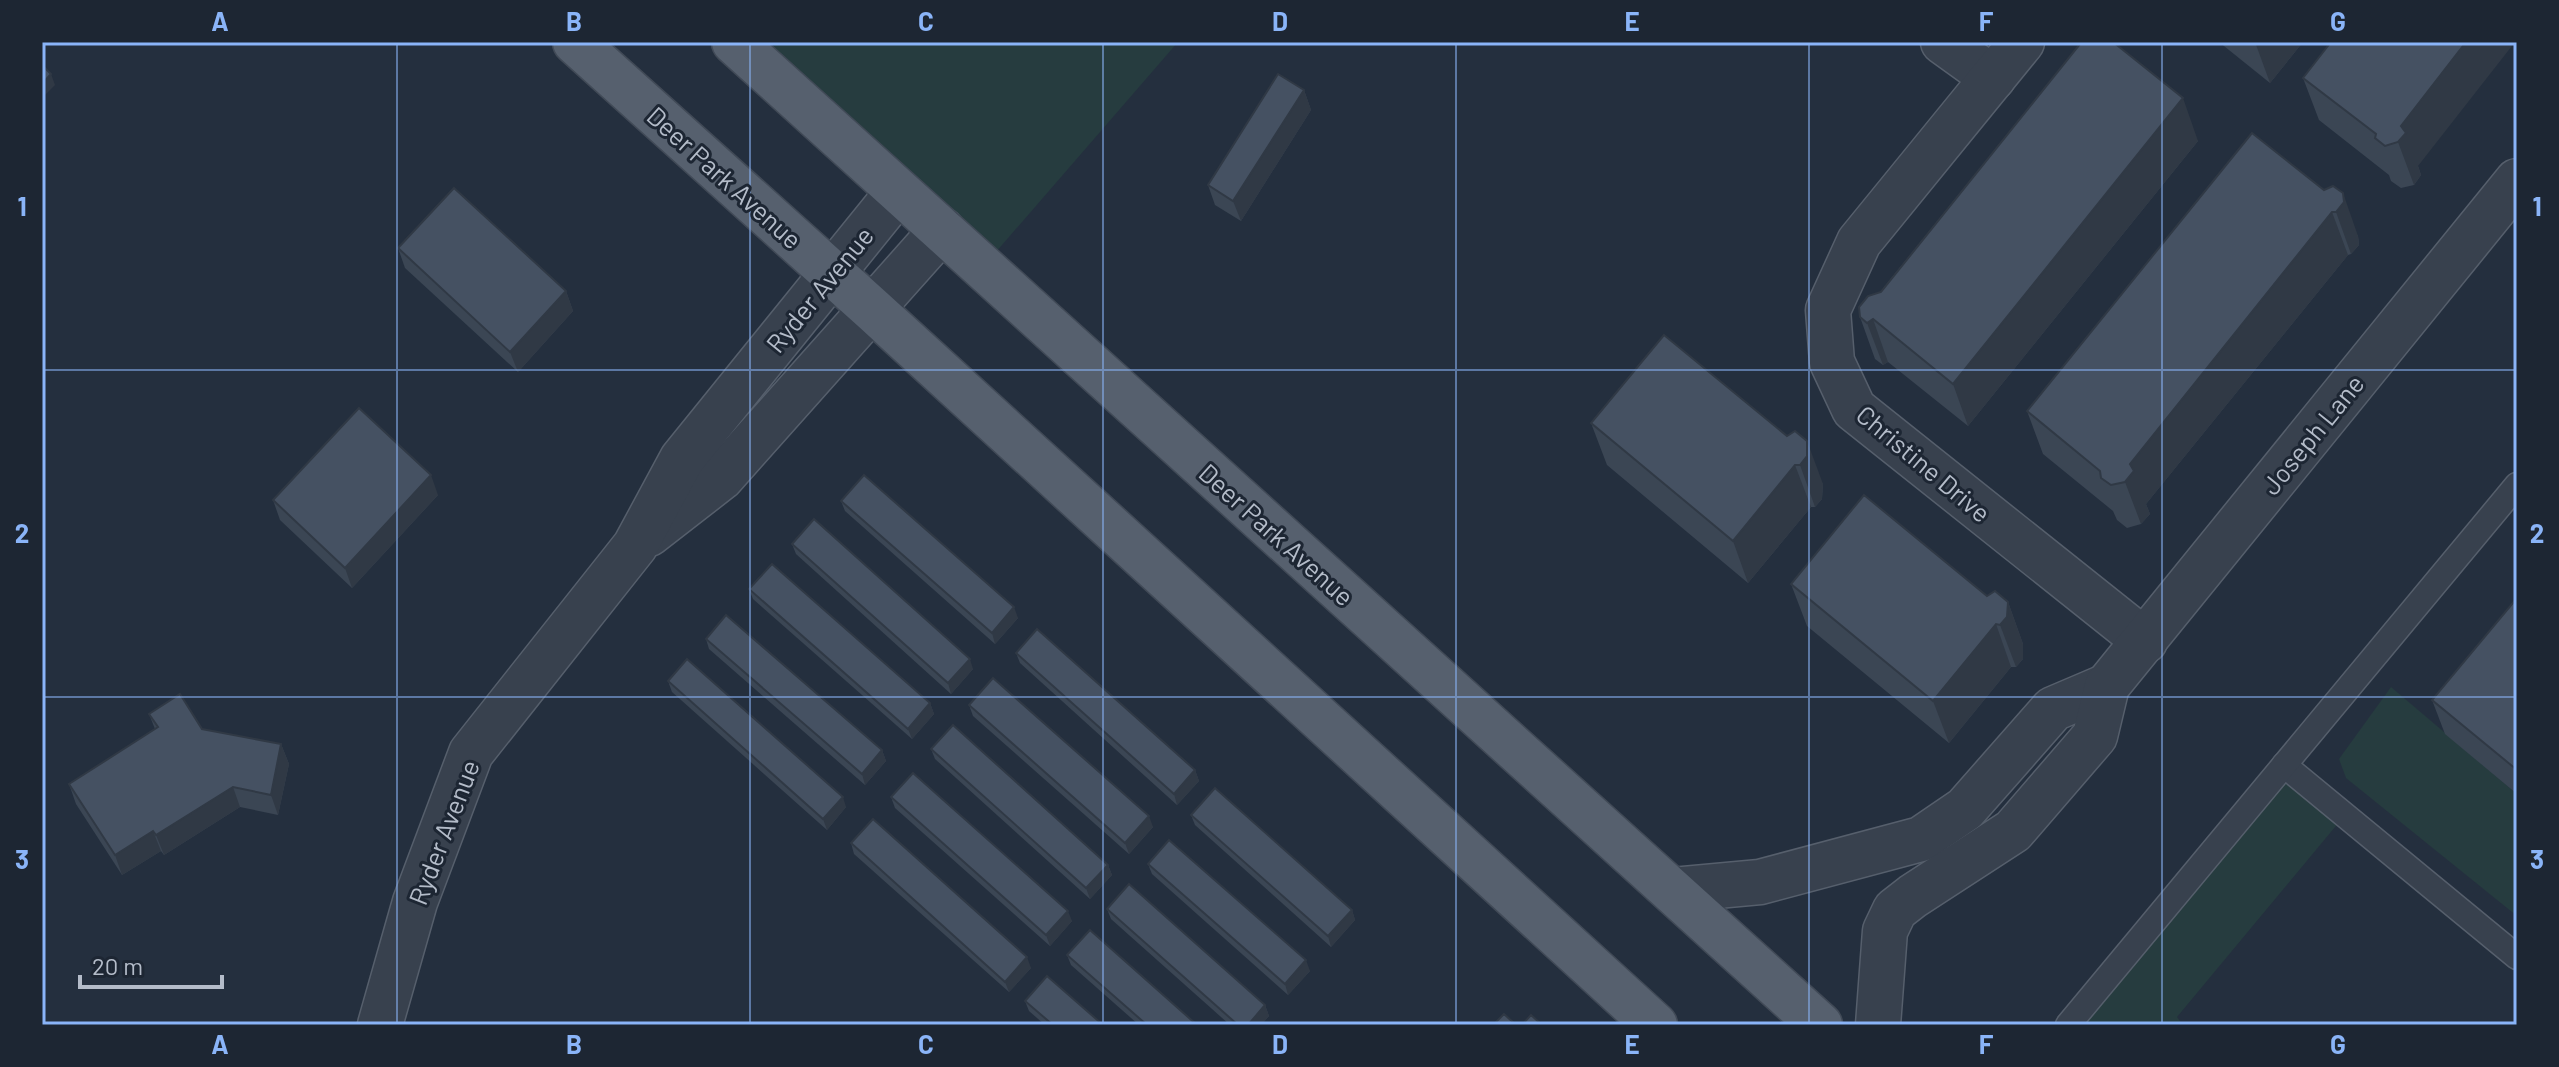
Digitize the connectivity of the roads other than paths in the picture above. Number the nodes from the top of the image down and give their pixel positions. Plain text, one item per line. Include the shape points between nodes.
1 (575, 42) edge
2 (734, 42) edge
3 (1943, 42) edge
4 (2022, 42) edge
5 (1993, 78) junction
6 (2517, 181) edge
7 (898, 192) junction
8 (942, 230) junction
9 (832, 273) junction
10 (873, 310) junction
11 (2517, 485) edge
12 (635, 546) junction
13 (2145, 641) junction
14 (2107, 686) junction
15 (2284, 765) junction
16 (1673, 890) junction
17 (2517, 957) edge
18 (380, 1025) edge
19 (1655, 1025) edge
20 (1820, 1025) edge
21 (1878, 1025) edge
22 (2068, 1025) edge

1 - 9 main road, Deer Park Avenue
2 - 7 main road, Deer Park Avenue
3 - 5 street
4 - 5 street, Christine Drive
5 - 13 street, Christine Drive via 1859,242 1828,310 1832,362 1854,409
6 - 13 street, Joseph Lane
7 - 8 main road, Deer Park Avenue
7 - 9 street, Ryder Avenue
8 - 10 street, Ryder Avenue
8 - 16 main road, Deer Park Avenue
9 - 10 main road, Deer Park Avenue
9 - 12 street, Ryder Avenue via 682,459
10 - 12 street, Ryder Avenue via 721,478
10 - 19 main road, Deer Park Avenue
11 - 15 lane
12 - 18 street, Ryder Avenue via 471,753 415,902
13 - 14 street, Joseph Lane
14 - 16 street via 2053,709 1965,809 1921,839 1760,882
14 - 21 street via 2095,736 2013,831 1895,910 1885,931
15 - 17 lane
15 - 22 lane
16 - 20 main road, Deer Park Avenue

